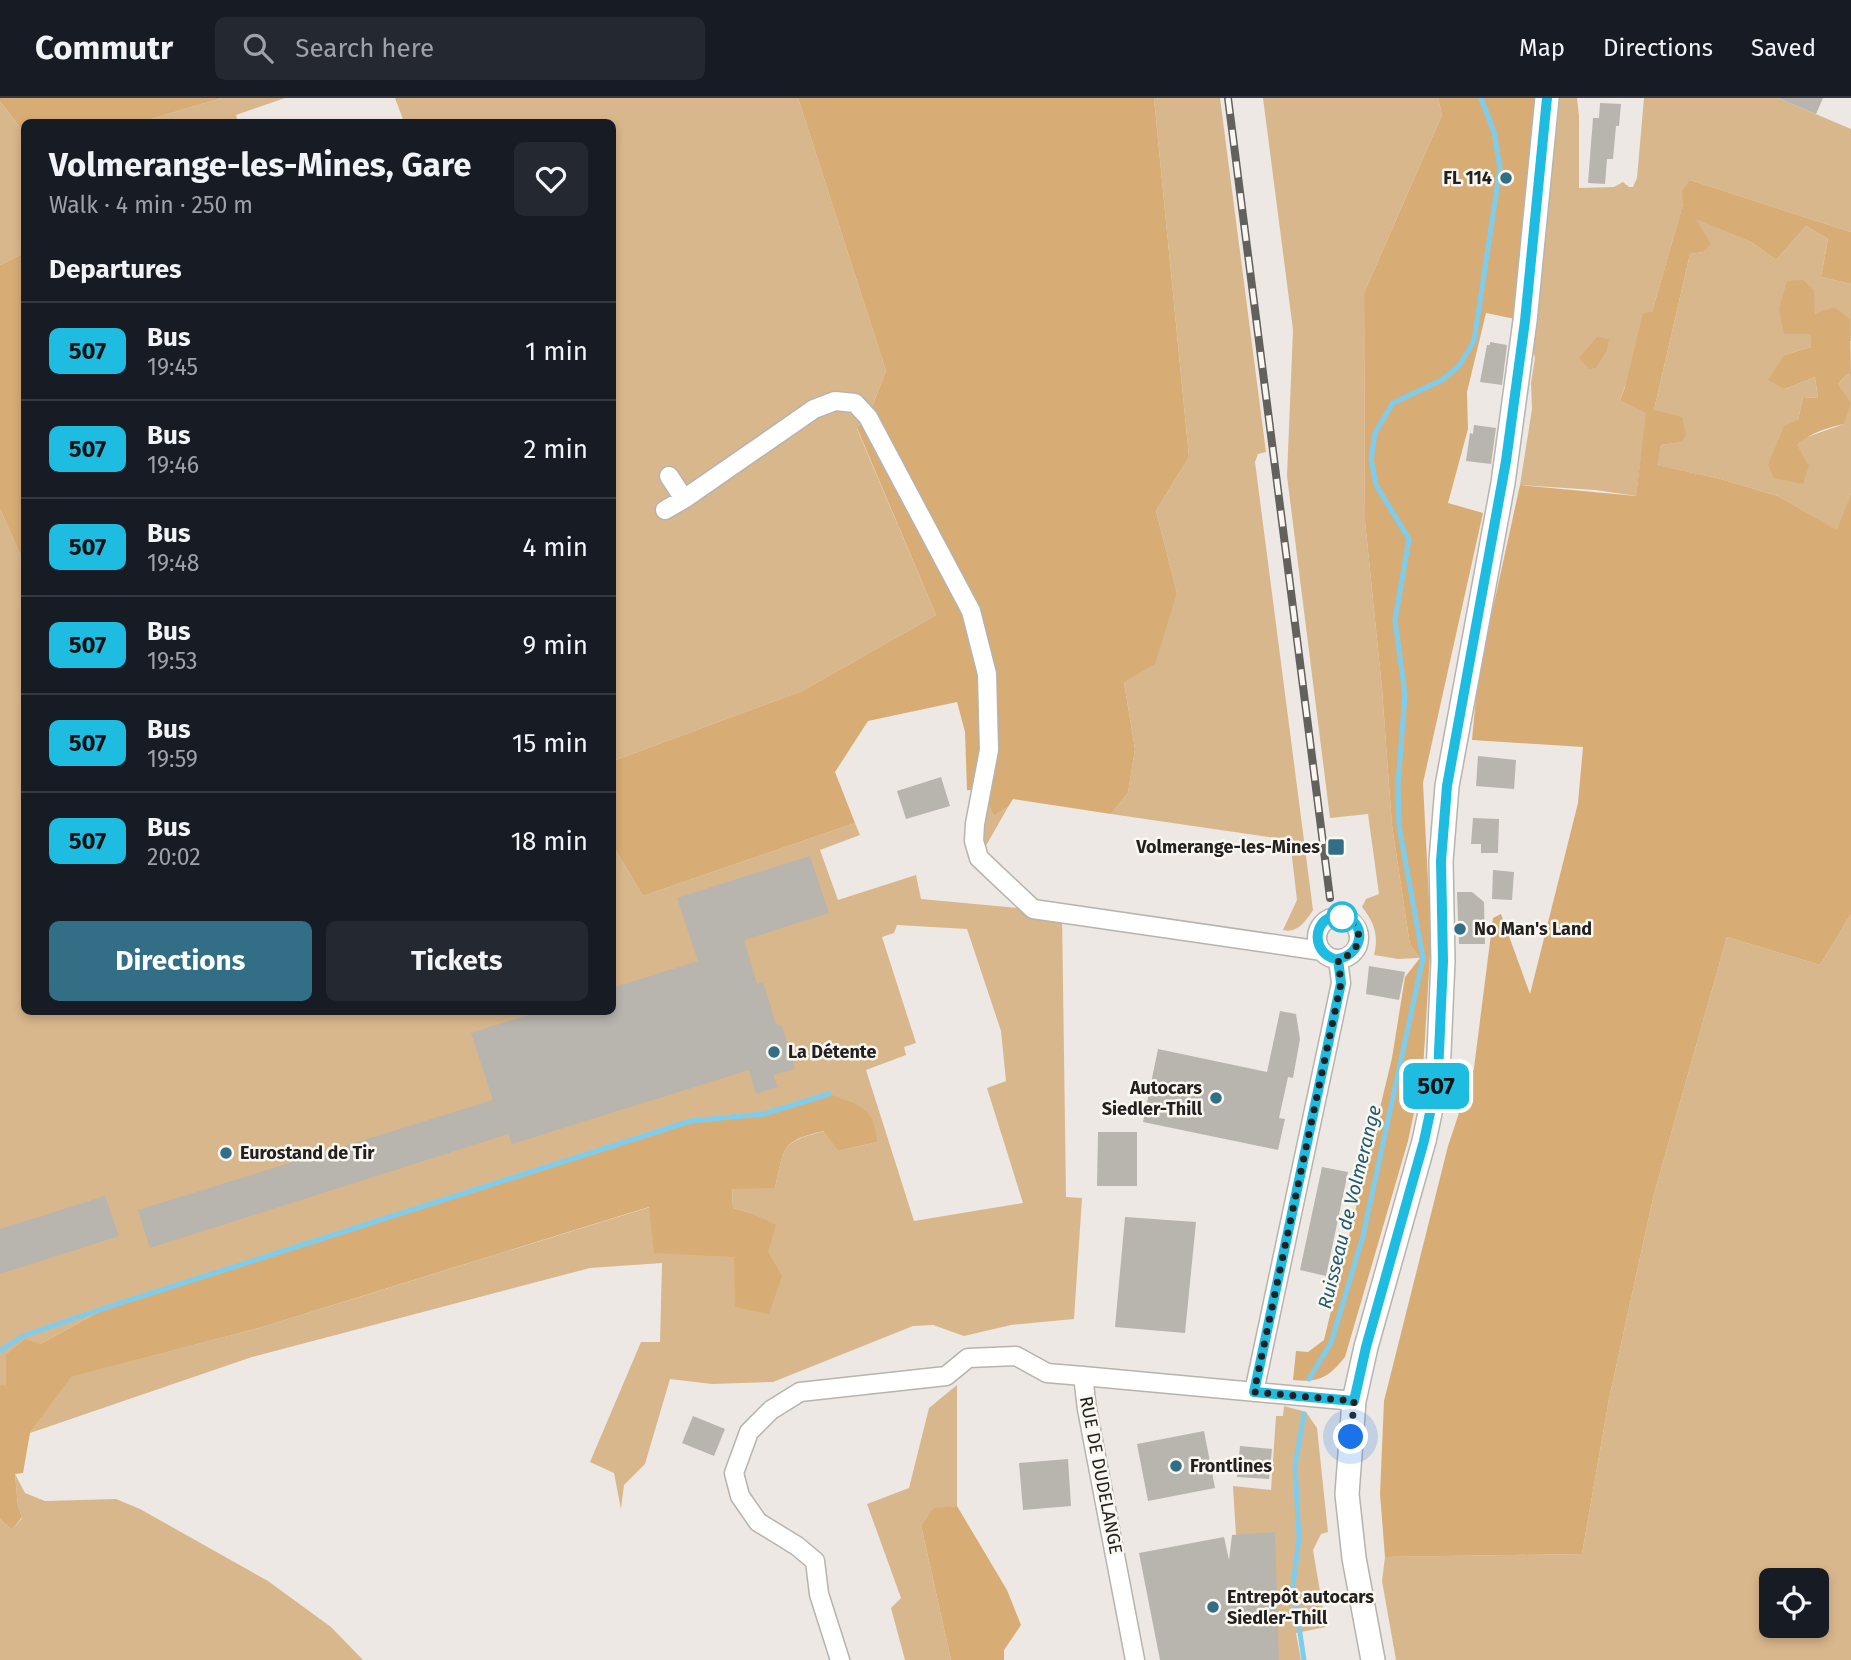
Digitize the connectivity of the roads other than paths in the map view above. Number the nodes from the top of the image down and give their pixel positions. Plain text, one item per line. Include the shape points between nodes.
1 (1546, 98) edge
2 (669, 476) dead end
3 (684, 499) junction
4 (665, 510) dead end
5 (1083, 1376) junction
6 (1254, 1392) junction
7 (1354, 1401) junction
8 (840, 1660) edge
9 (1135, 1660) edge
10 (1373, 1660) edge

1 - 7 main road via 1525,321 1503,483 1447,786 1441,861 1438,1075
2 - 3 street
3 - 4 street
3 - 6 street via 814,409 835,401 855,403 868,417 971,611 987,674 989,750 974,841 979,858 1033,909 1330,955 1341,983
5 - 6 street, RUE DE DUDELANGE
5 - 8 street via 1047,1373 1016,1356 968,1358 946,1376 800,1392 771,1410 749,1432 734,1473 740,1496 758,1522 815,1561 819,1594
5 - 9 street, RUE DE DUDELANGE
6 - 7 street, RUE DE DUDELANGE
7 - 10 main road via 1347,1494 1353,1558

